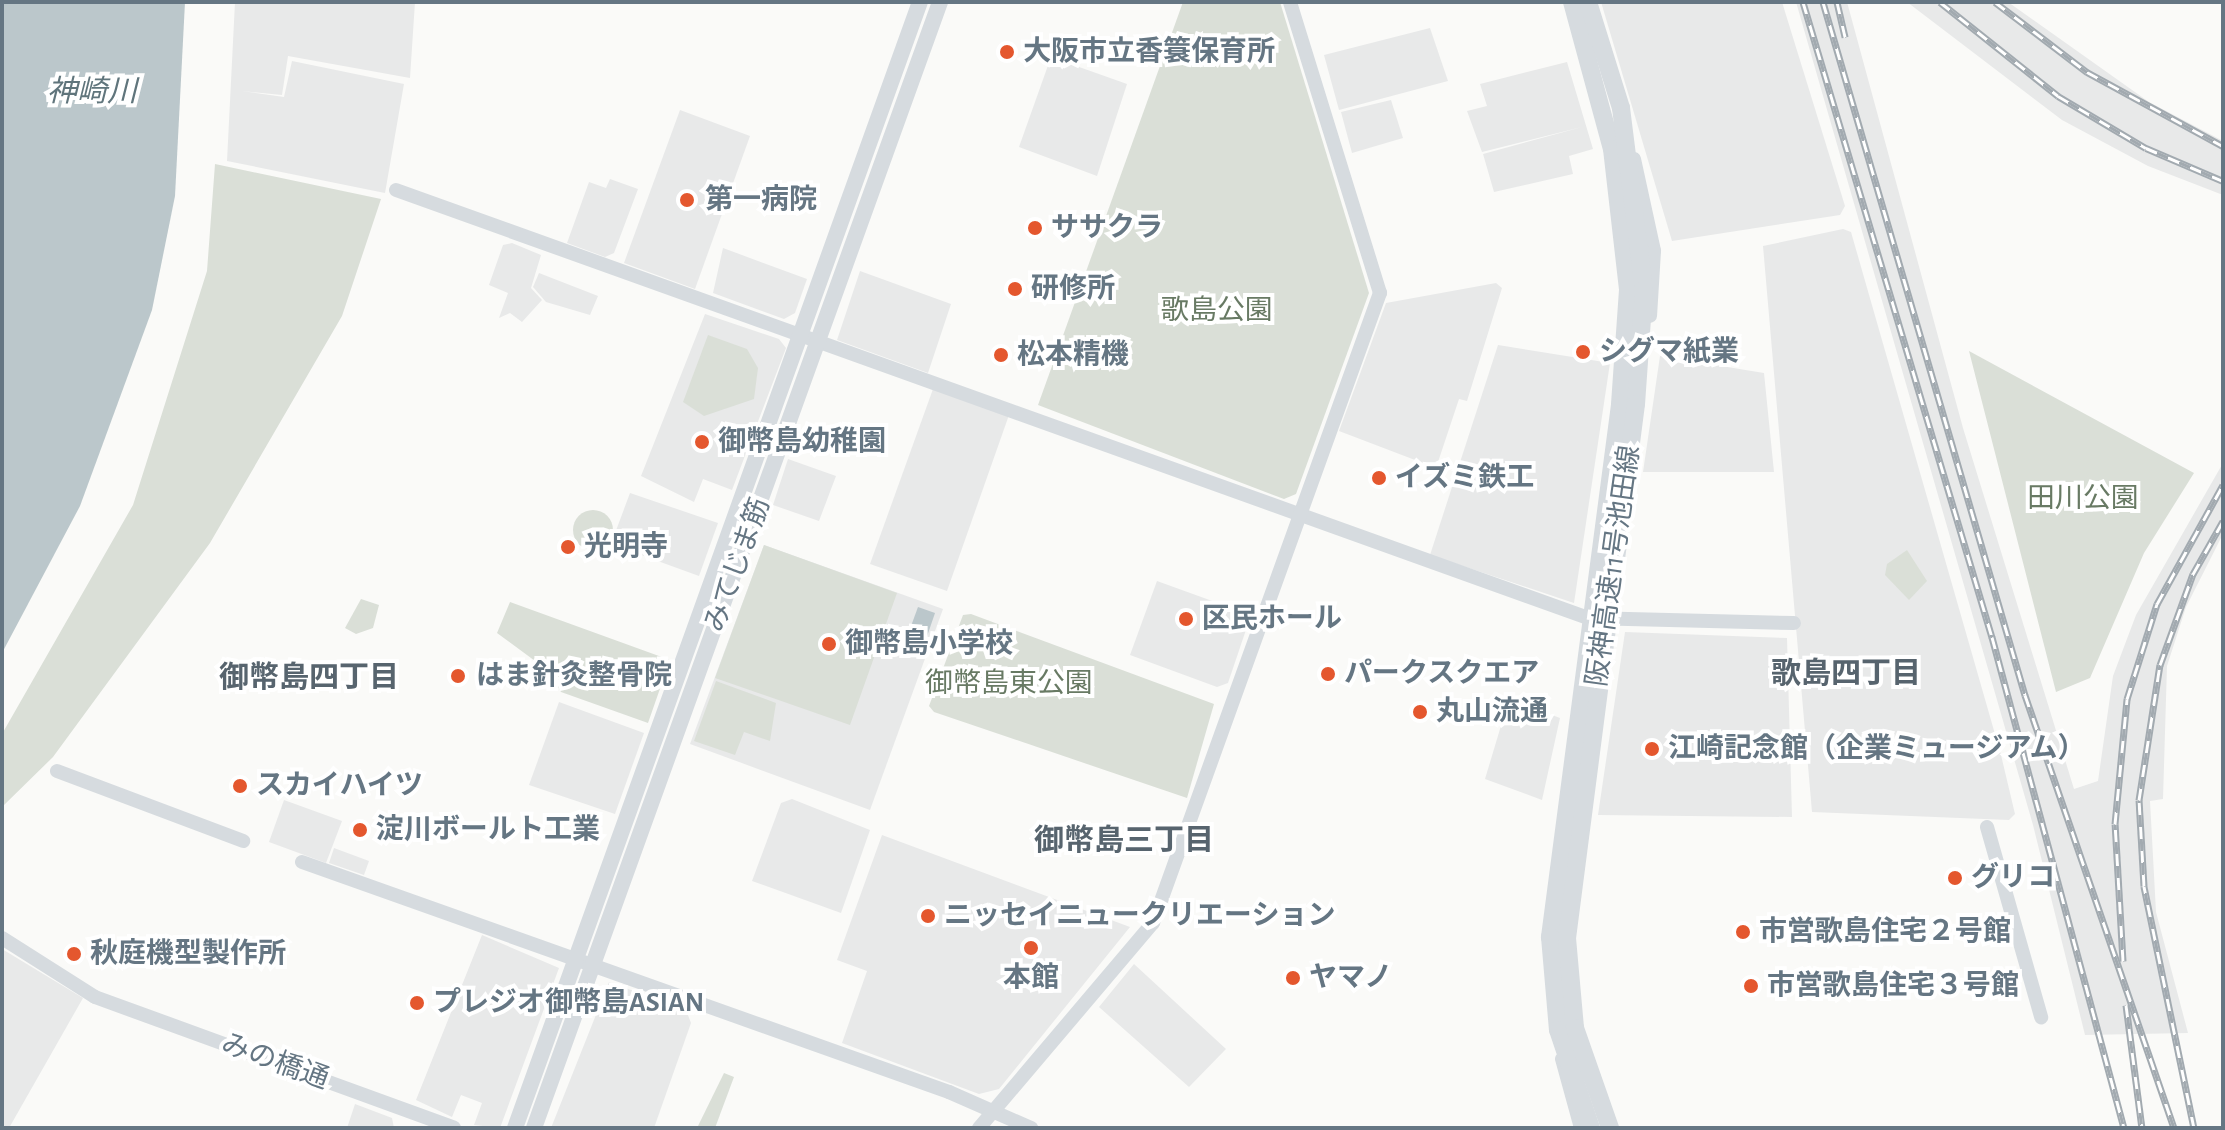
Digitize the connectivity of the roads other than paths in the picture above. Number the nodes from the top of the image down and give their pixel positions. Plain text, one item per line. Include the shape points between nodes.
1 (920, 2) edge
2 (940, 2) edge
3 (1290, 2) edge
4 (1572, 2) edge
5 (1587, 2) edge
6 (396, 190) dead end
7 (808, 338) junction
8 (1299, 515) junction
9 (1610, 621) junction
10 (1794, 623) dead end
11 (57, 771) dead end
12 (1987, 827) dead end
13 (243, 841) dead end
14 (302, 862) dead end
15 (2, 938) edge
16 (574, 961) junction
17 (594, 965) junction
18 (2041, 1017) dead end
19 (994, 1109) junction
20 (454, 1128) edge
21 (515, 1128) edge
22 (534, 1128) edge
23 (979, 1128) edge
24 (1031, 1128) edge
25 (1581, 1128) edge
26 (1591, 1128) edge
27 (1610, 1128) edge

1 - 7 main road, みてじま筋
2 - 7 main road, みてじま筋
3 - 8 street via 1380,293
4 - 26 highway, 阪神高速11号池田線 via 1612,149 1628,290 1620,405 1550,937 1558,1030
5 - 9 street via 1654,251
5 - 27 highway, 阪神高速11号池田線 via 1621,108 1644,290 1635,418 1567,938 1575,1028
6 - 7 street
7 - 8 street
7 - 16 main road, みてじま筋
7 - 17 main road, みてじま筋
8 - 9 street
8 - 19 street via 1153,923
9 - 10 street
9 - 25 street via 1562,993 1563,1072
11 - 13 street
12 - 18 street
14 - 16 street
15 - 20 street, みの橋通 via 95,997
16 - 17 street
16 - 21 main road, みてじま筋
17 - 19 street
17 - 22 main road, みてじま筋
19 - 23 street
19 - 24 street

